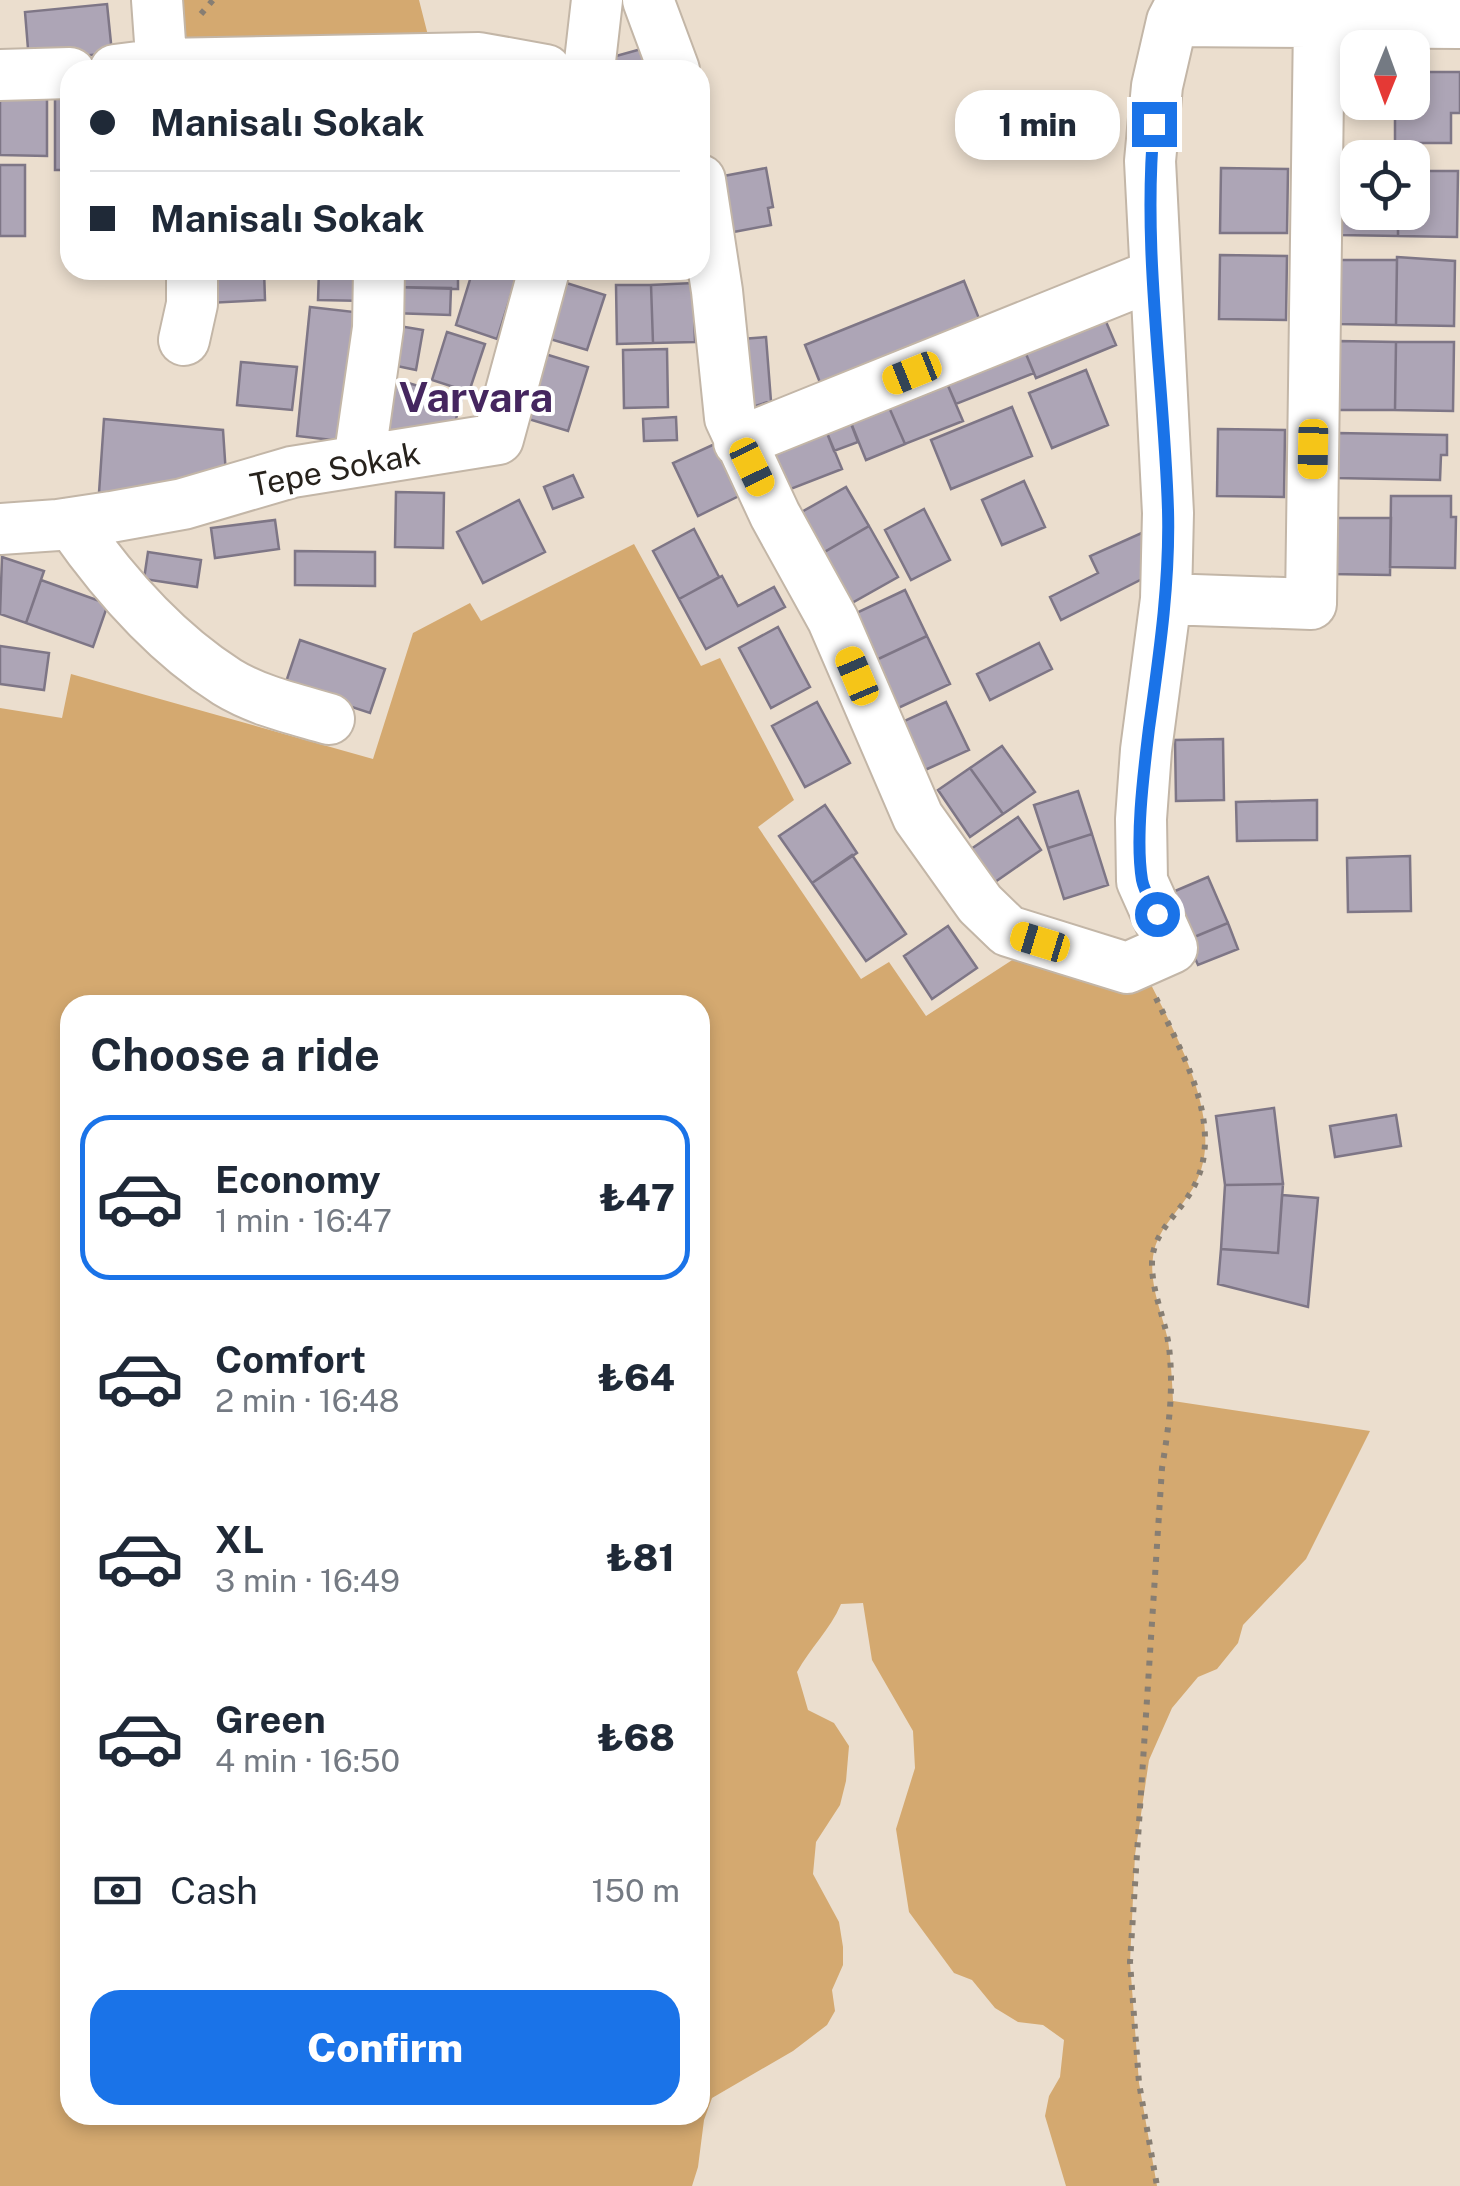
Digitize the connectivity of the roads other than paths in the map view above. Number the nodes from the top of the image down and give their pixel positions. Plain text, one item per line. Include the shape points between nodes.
1 (157, 0) edge
2 (597, 0) edge
3 (648, 0) edge
4 (1177, 10) edge
5 (1319, 22) junction
6 (1460, 23) edge
7 (147, 60) edge
8 (412, 60) edge
9 (490, 60) edge
10 (590, 60) edge
11 (670, 60) edge
12 (60, 73) edge
13 (0, 76) edge
14 (710, 245) edge
15 (1154, 275) junction
16 (192, 280) edge
17 (378, 280) edge
18 (541, 280) edge
19 (184, 340) dead end
20 (740, 442) junction
21 (359, 462) junction
22 (70, 523) junction
23 (0, 529) edge
24 (1166, 599) junction
25 (329, 719) dead end

1 - 7 street
2 - 10 street
3 - 11 street
4 - 5 street
4 - 15 street via 1157,86 1150,161
5 - 6 street
5 - 24 street via 1311,604
8 - 9 street
12 - 13 street
14 - 20 street via 730,418
15 - 20 street
15 - 24 street via 1168,513
16 - 19 street
17 - 21 street
18 - 21 street, Tepe Sokak via 498,440
20 - 24 street via 833,620 918,817 980,904 1008,932 1126,968 1156,955 1142,850 1146,750
21 - 22 street, Tepe Sokak
22 - 23 street, Tepe Sokak
22 - 25 street via 132,602 228,682

